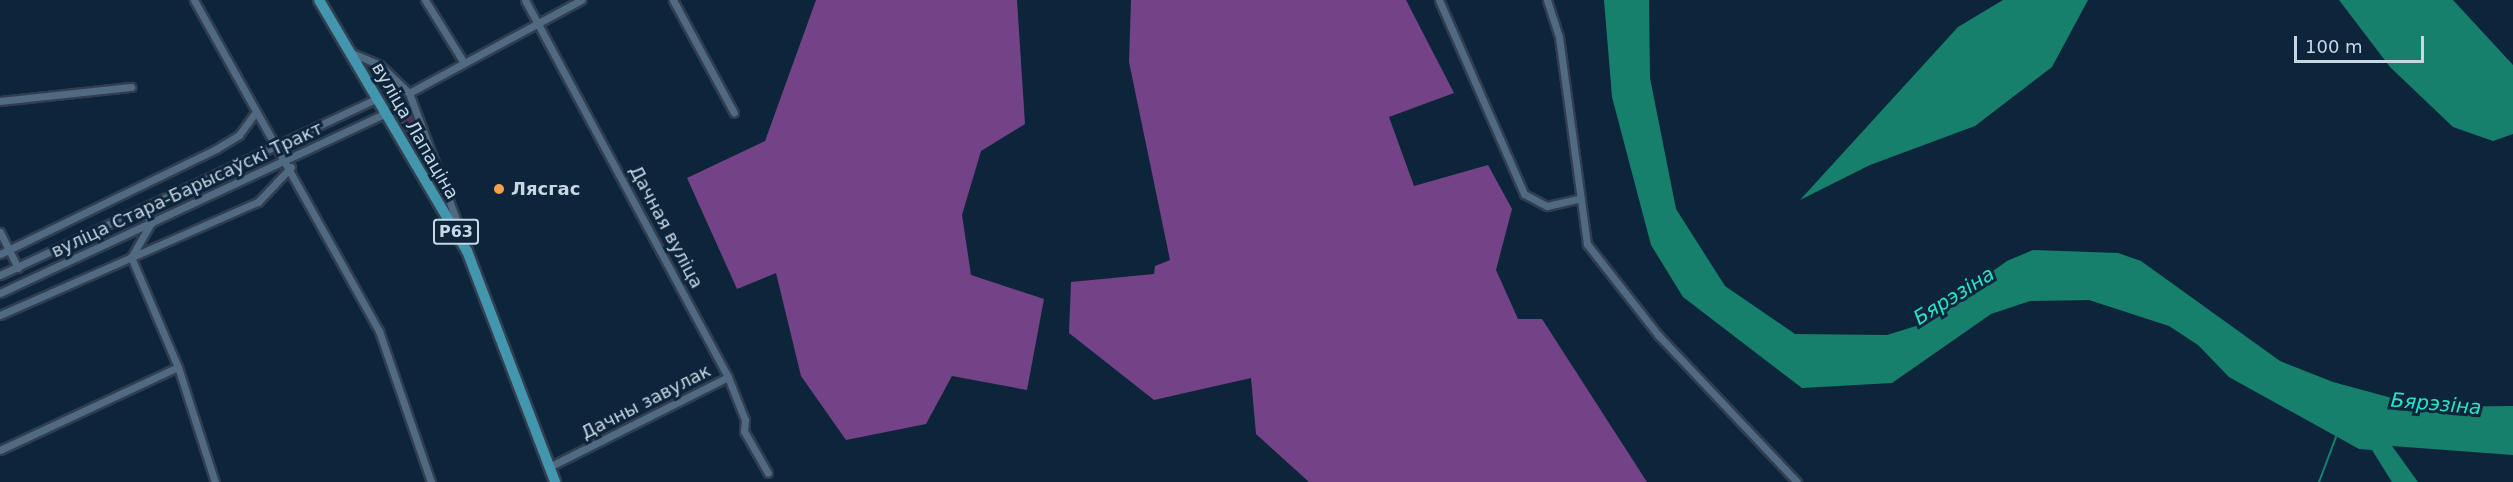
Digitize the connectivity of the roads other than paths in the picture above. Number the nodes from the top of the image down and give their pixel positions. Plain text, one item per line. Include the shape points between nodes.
1 (194, 0) edge
2 (319, 0) edge
3 (424, 0) edge
4 (525, 0) edge
5 (581, 0) edge
6 (673, 0) edge
7 (1439, 0) edge
8 (1547, 0) edge
9 (539, 24) junction
10 (350, 52) junction
11 (464, 63) junction
12 (131, 87) dead end
13 (409, 93) junction
14 (378, 98) junction
15 (0, 101) edge
16 (386, 113) junction
17 (734, 113) dead end
18 (254, 114) junction
19 (276, 148) junction
20 (289, 164) junction
21 (1578, 199) junction
22 (144, 210) junction
23 (151, 223) junction
24 (0, 232) edge
25 (9, 250) junction
26 (467, 251) junction
27 (0, 254) edge
28 (131, 257) junction
29 (18, 268) junction
30 (0, 275) edge
31 (0, 293) edge
32 (0, 315) edge
33 (178, 367) junction
34 (728, 377) junction
35 (0, 450) edge
36 (549, 467) junction
37 (768, 473) dead end
38 (215, 482) edge
39 (431, 482) edge
40 (555, 482) edge
41 (1797, 482) edge

1 - 18 street
2 - 10 main road, вуліца Лапаціна / Р63
3 - 11 street
4 - 9 street, Дачная вуліца
5 - 9 street
6 - 17 street
7 - 21 street via 1524,194 1547,206
8 - 21 street via 1559,37
9 - 11 street
9 - 34 street, Дачная вуліца
10 - 13 street via 380,65
10 - 14 main road, вуліца Лапаціна / Р63
11 - 13 street
12 - 15 street
13 - 26 street
14 - 16 main road, вуліца Лапаціна / Р63
14 - 19 street, вуліца Стара-Барысаўскі Тракт
16 - 20 street, вуліца Стара-Барысаўскі Тракт
16 - 26 main road, вуліца Лапаціна / Р63
18 - 19 street
18 - 25 street via 239,135 216,149
19 - 20 street
19 - 22 street, вуліца Стара-Барысаўскі Тракт
20 - 23 street, вуліца Стара-Барысаўскі Тракт
20 - 28 street via 258,202
20 - 39 street via 379,331
21 - 41 street via 1594,258 1726,411
22 - 23 street
22 - 29 street, вуліца Стара-Барысаўскі Тракт
23 - 28 street
23 - 31 street, вуліца Стара-Барысаўскі Тракт
24 - 25 street
25 - 27 street
25 - 29 street
26 - 36 main road, вуліца Лапаціна / Р63
28 - 32 street
28 - 33 street
29 - 30 street, вуліца Стара-Барысаўскі Тракт
33 - 35 street
33 - 38 street
34 - 36 street, Дачны завулак
34 - 37 street, Дачная вуліца via 745,420 744,431
36 - 40 main road, вуліца Лапаціна / Р63

